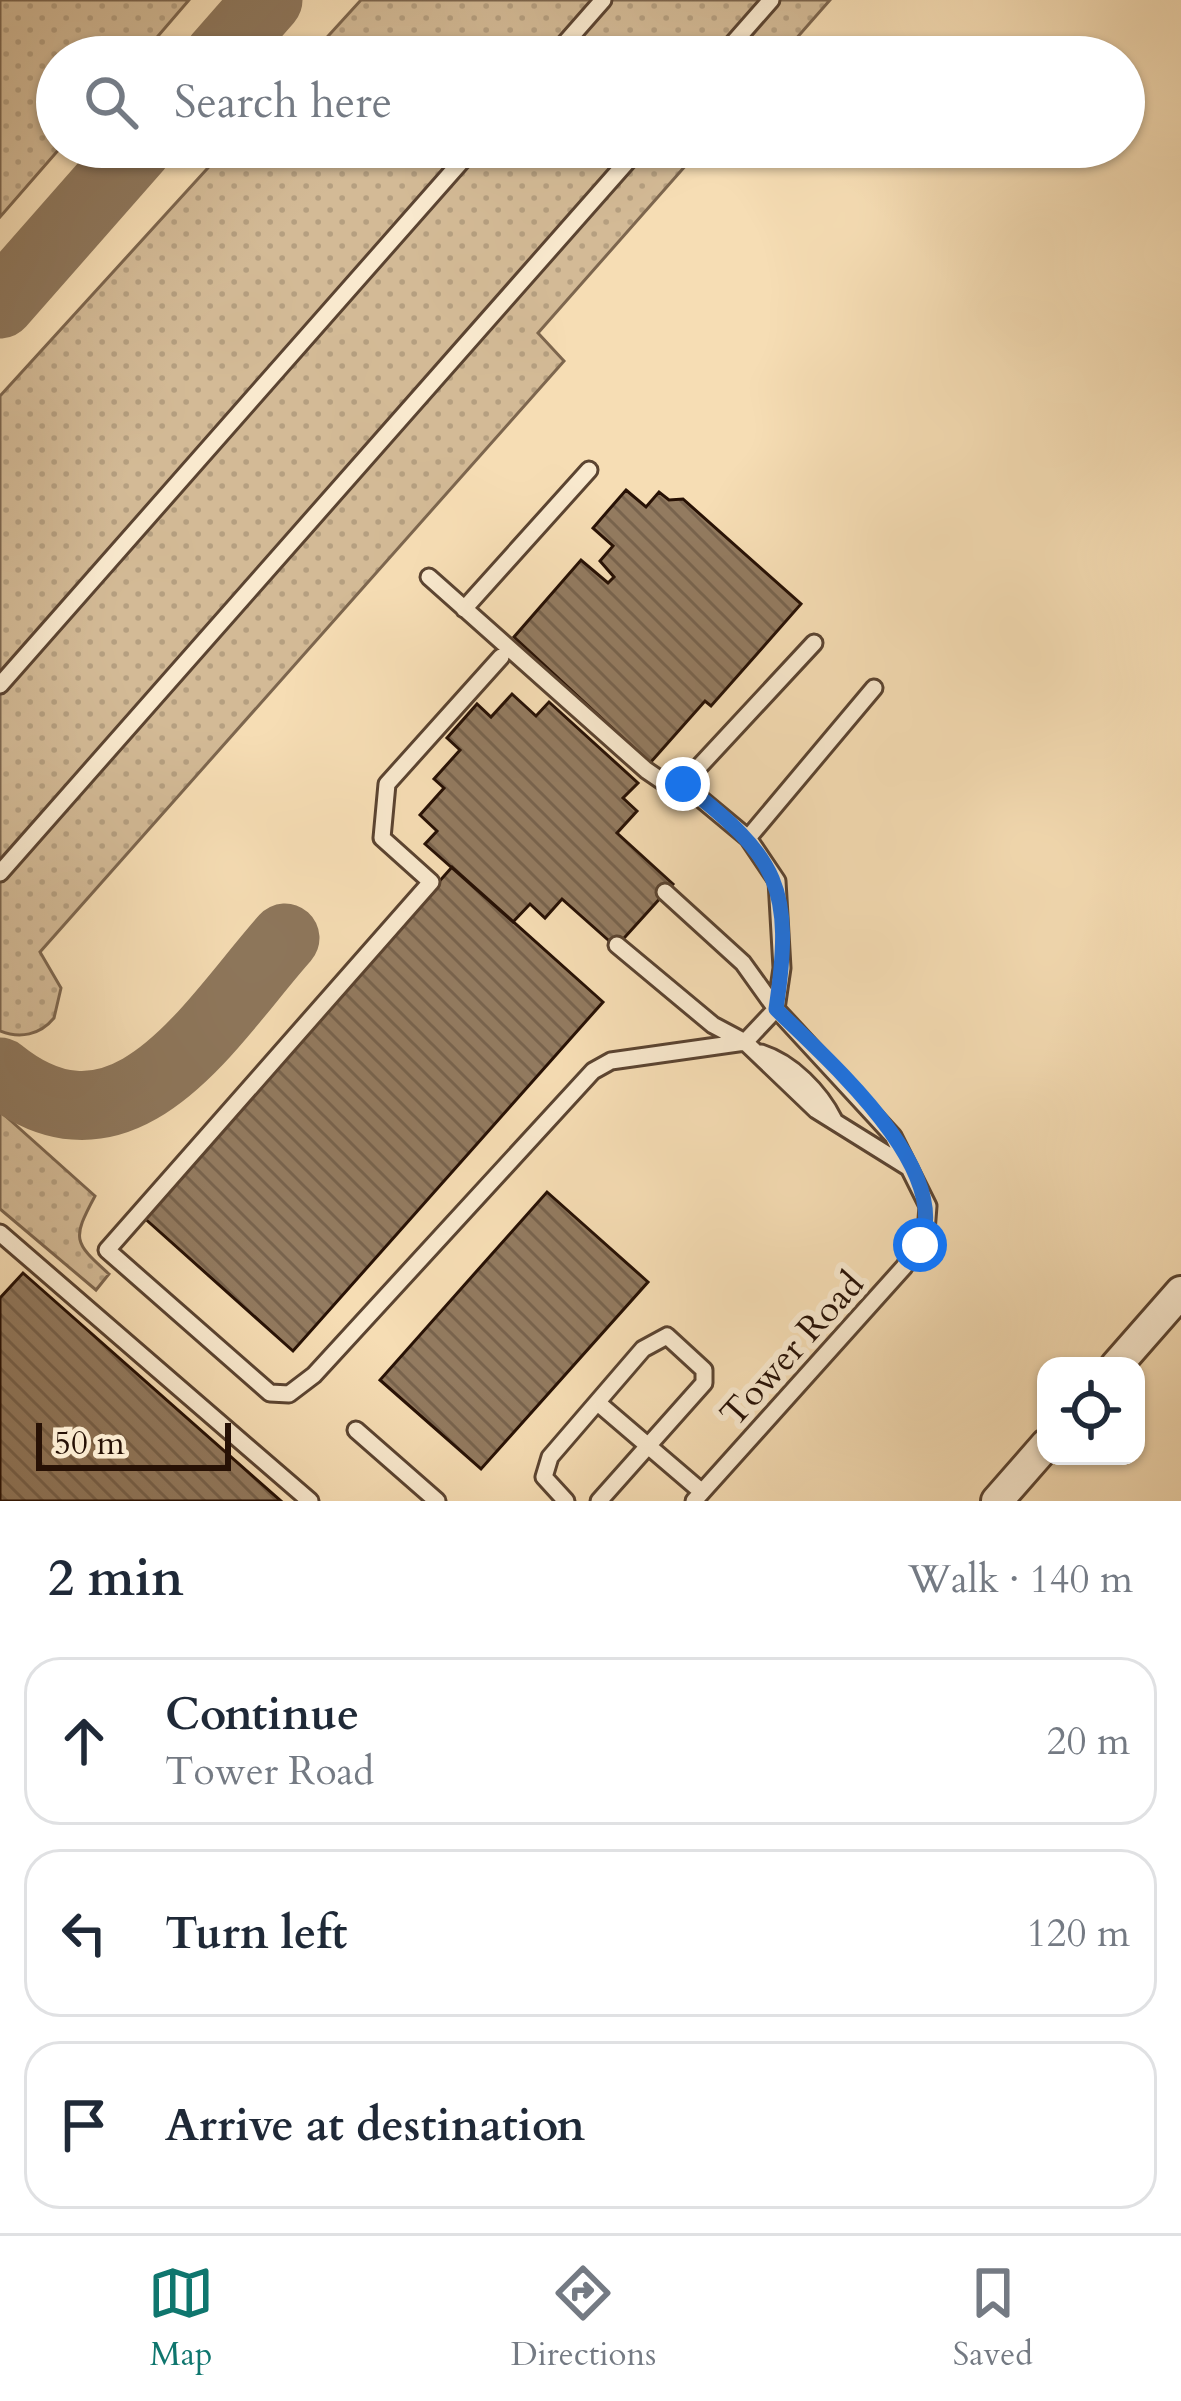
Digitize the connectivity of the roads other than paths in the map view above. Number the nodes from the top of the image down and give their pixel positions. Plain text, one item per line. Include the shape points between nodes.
1 (603, 0) edge
2 (771, 0) edge
3 (571, 36) edge
4 (739, 36) edge
5 (455, 168) edge
6 (621, 168) edge
7 (589, 470) dead end
8 (430, 577) dead end
9 (464, 609) junction
10 (814, 643) dead end
11 (500, 657) dead end
12 (0, 685) edge
13 (874, 688) dead end
14 (683, 784) junction
15 (748, 838) junction
16 (0, 873) edge
17 (665, 892) dead end
18 (617, 945) dead end
19 (776, 1009) junction
20 (750, 1047) junction
21 (916, 1173) junction
22 (0, 1233) edge
23 (1181, 1292) edge
24 (1124, 1357) edge
25 (598, 1403) junction
26 (356, 1430) dead end
27 (650, 1446) junction
28 (1037, 1455) edge
29 (698, 1497) edge
30 (310, 1501) edge
31 (437, 1501) edge
32 (566, 1501) edge
33 (598, 1501) edge
34 (997, 1501) edge

1 - 3 lane
2 - 4 lane
5 - 12 lane
6 - 16 lane
7 - 9 lane
8 - 9 lane
9 - 14 lane via 646,770 668,785
10 - 14 lane
11 - 20 lane via 386,784 382,838 431,882 107,1250 259,1387 290,1394 593,1071 611,1061
13 - 15 lane
14 - 15 lane
15 - 19 lane via 779,890
17 - 19 lane via 743,963
18 - 20 lane
19 - 20 lane
19 - 21 lane via 860,1096
20 - 21 lane via 785,1085
21 - 29 lane, Tower Road via 928,1207 920,1245
22 - 30 lane
23 - 24 street
25 - 27 lane, Tower Road
25 - 27 lane via 652,1340 668,1336 706,1379
25 - 32 lane via 546,1466 546,1482
26 - 31 lane
27 - 29 lane, Tower Road
27 - 33 lane
28 - 34 street

